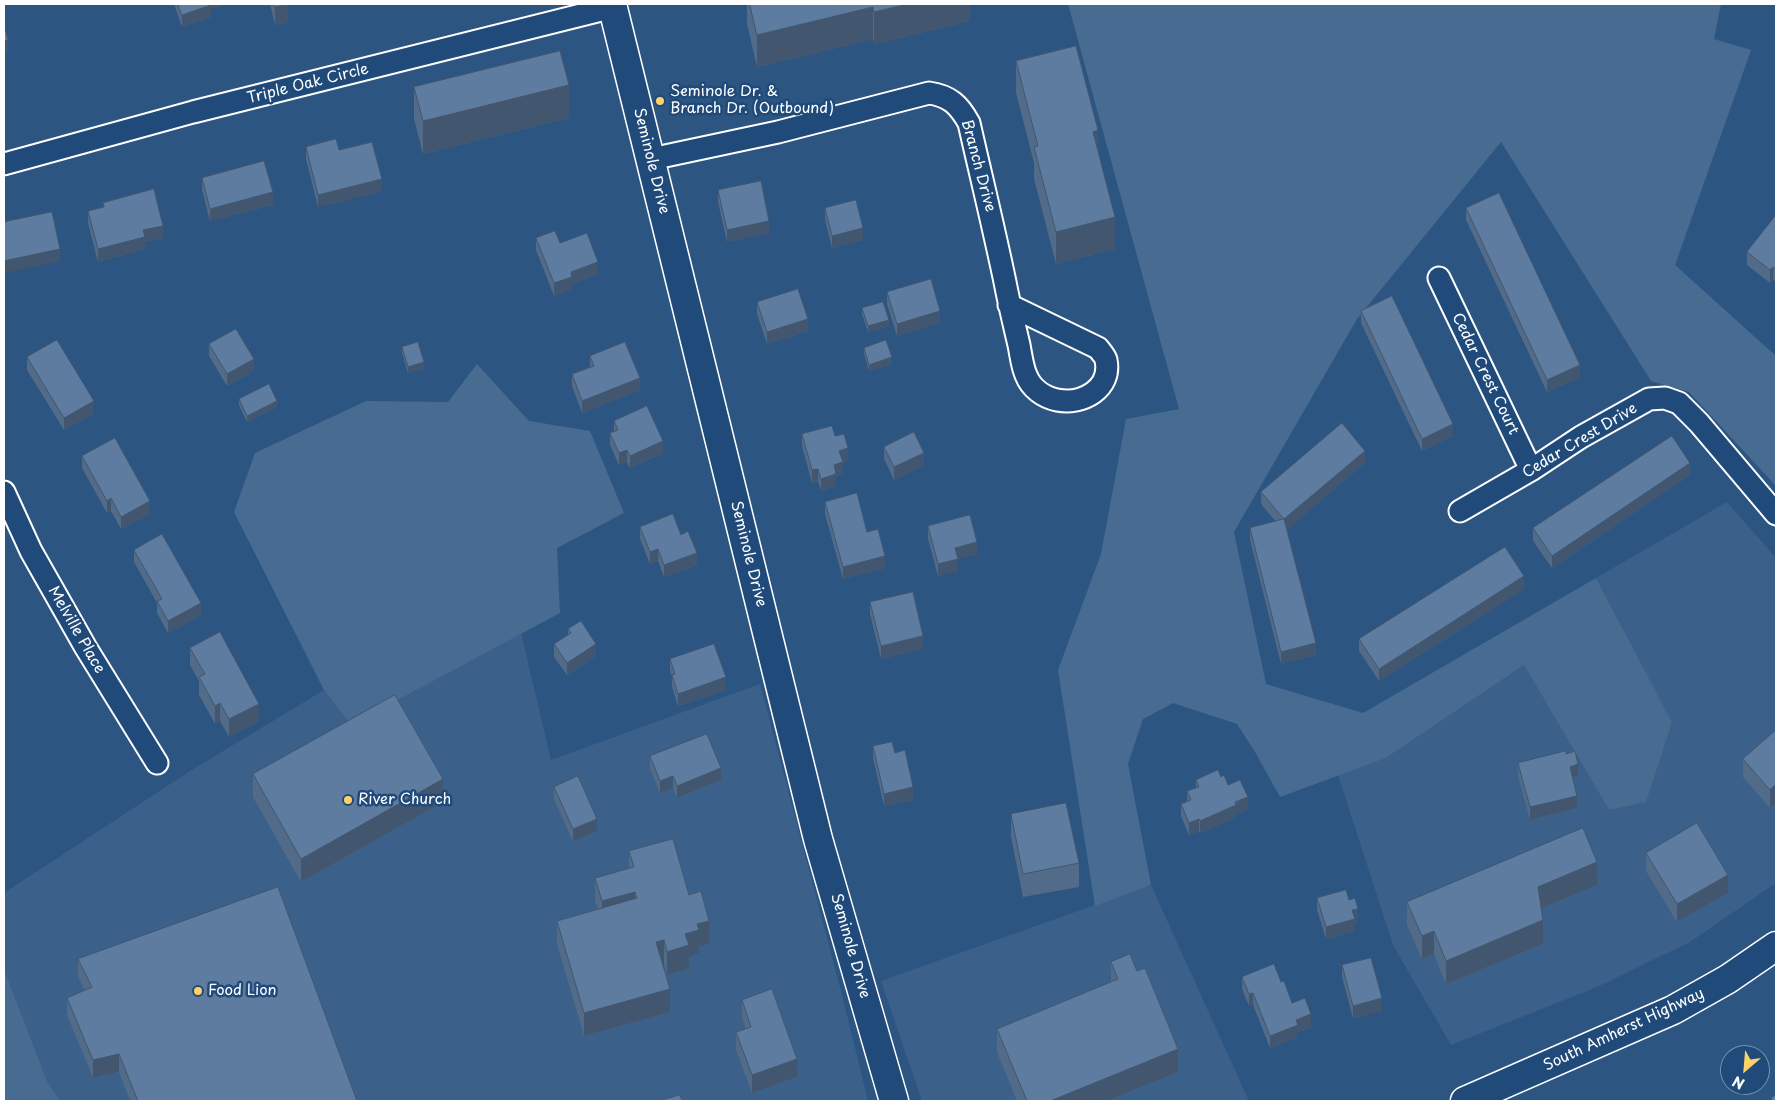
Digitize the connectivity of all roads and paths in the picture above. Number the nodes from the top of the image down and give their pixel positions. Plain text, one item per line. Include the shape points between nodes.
1 (613, 5) edge
2 (651, 159) junction
3 (4, 164) edge
4 (1439, 278) dead end
5 (1010, 305) junction
6 (1531, 470) junction
7 (4, 492) edge
8 (1460, 511) dead end
9 (1776, 514) edge
10 (158, 763) dead end
11 (1776, 946) edge
12 (894, 1101) edge
13 (1465, 1101) edge

1 - 2 street, Seminole Drive
1 - 3 street, Triple Oak Circle via 193,112
2 - 5 street, Branch Drive via 778,132 928,93 938,94 962,109 969,123
2 - 12 street, Seminole Drive via 818,839
4 - 6 street, Cedar Crest Court
5 - 5 street, Branch Drive via 1025,373 1043,395 1058,400 1077,400 1103,385 1107,374 1106,358 1098,348
6 - 8 street, Cedar Crest Drive
6 - 9 street, Cedar Crest Drive via 1649,399 1665,398 1679,404 1699,423
7 - 10 street, Melville Place via 31,551 86,648
11 - 13 street, South Amherst Highway via 1728,979 1673,1010

